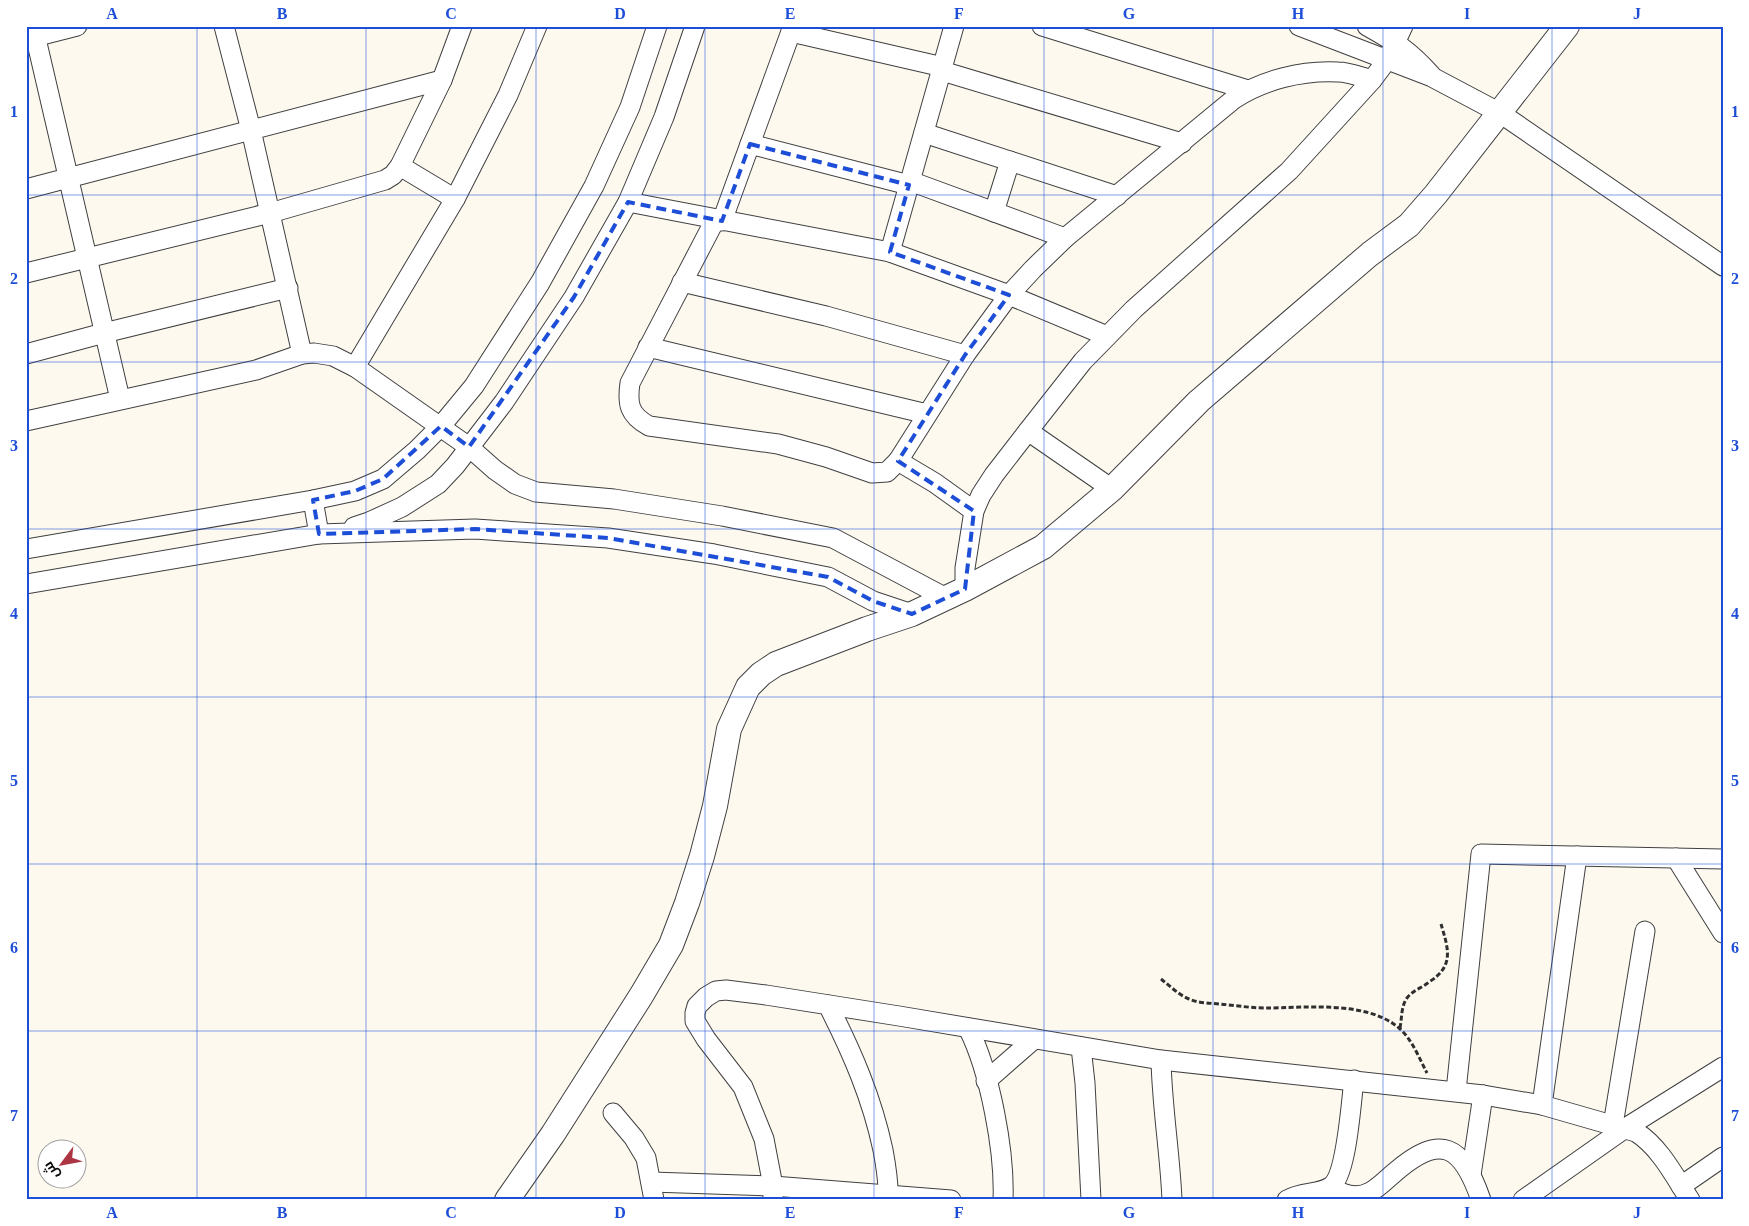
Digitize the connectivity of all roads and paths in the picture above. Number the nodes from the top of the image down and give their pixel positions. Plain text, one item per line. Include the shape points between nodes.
1 (77, 26) edge
2 (224, 26) edge
3 (462, 26) edge
4 (537, 26) edge
5 (657, 26) edge
6 (695, 26) edge
7 (954, 26) edge
8 (1042, 26) edge
9 (1299, 26) edge
10 (1367, 26) edge
11 (1567, 26) edge
12 (792, 29) edge
13 (32, 34) edge
14 (1400, 34) edge
15 (1387, 60) junction
16 (942, 69) junction
17 (1432, 76) junction
18 (442, 80) junction
19 (1372, 80) junction
20 (1248, 90) junction
21 (1500, 114) junction
22 (251, 130) junction
23 (924, 133) junction
24 (1182, 143) junction
25 (750, 144) junction
26 (1010, 161) junction
27 (400, 166) junction
28 (68, 178) junction
29 (909, 183) junction
30 (26, 189) edge
31 (1117, 196) junction
32 (455, 199) junction
33 (628, 202) junction
34 (994, 212) junction
35 (270, 213) junction
36 (718, 220) junction
37 (1065, 238) junction
38 (890, 252) junction
39 (86, 259) junction
40 (1723, 266) edge
41 (26, 273) edge
42 (682, 282) junction
43 (288, 288) junction
44 (1009, 295) junction
45 (104, 333) junction
46 (1107, 336) junction
47 (648, 347) junction
48 (26, 354) edge
49 (302, 354) junction
50 (965, 355) junction
51 (355, 366) junction
52 (120, 399) junction
53 (927, 414) junction
54 (26, 420) edge
55 (441, 426) junction
56 (1028, 430) junction
57 (470, 447) junction
58 (898, 461) junction
59 (1112, 489) junction
60 (313, 500) junction
61 (974, 511) junction
62 (328, 533) junction
63 (26, 549) edge
64 (26, 584) edge
65 (956, 594) junction
66 (912, 614) junction
67 (1577, 856) junction
68 (1676, 858) junction
69 (1723, 859) edge
70 (1441, 924) dead end
71 (1645, 930) dead end
72 (1723, 933) edge
73 (1161, 979) dead end
74 (828, 1005) junction
75 (968, 1028) junction
76 (1400, 1029) junction
77 (1034, 1038) junction
78 (1081, 1047) junction
79 (1161, 1060) junction
80 (1723, 1067) edge
81 (1354, 1080) junction
82 (986, 1081) junction
83 (1436, 1089) junction
84 (1456, 1091) junction
85 (1482, 1095) junction
86 (1542, 1104) junction
87 (613, 1113) dead end
88 (1619, 1127) junction
89 (1723, 1157) edge
90 (1471, 1175) junction
91 (1332, 1186) junction
92 (652, 1191) edge
93 (773, 1193) edge
94 (1686, 1193) edge
95 (888, 1198) edge
96 (507, 1200) edge
97 (951, 1200) edge
98 (1003, 1200) edge
99 (1091, 1200) edge
100 (1172, 1200) edge
101 (1287, 1200) edge
102 (1481, 1200) edge
103 (1523, 1200) edge

1 - 13 street
2 - 22 street
3 - 18 street
4 - 32 street via 508,95
5 - 55 street via 630,106 594,186 534,291 474,386
6 - 33 street via 664,117
7 - 16 street
8 - 20 street
9 - 15 street
10 - 14 street
11 - 21 street
12 - 16 street
12 - 25 street
13 - 28 street
14 - 15 street
14 - 17 street
15 - 17 street
15 - 19 street
16 - 23 street
16 - 24 street
17 - 21 street
18 - 22 street
18 - 27 street
19 - 20 street via 1339,72 1304,74
19 - 46 street via 1289,170
20 - 24 street
21 - 40 street
21 - 59 street via 1409,225 1370,254 1199,401
22 - 28 street
22 - 35 street
23 - 26 street
23 - 29 street
24 - 31 street
25 - 29 street
25 - 36 street
26 - 31 street
26 - 34 street
27 - 32 street
27 - 35 street via 385,180
28 - 30 street
28 - 39 street
29 - 34 street
29 - 38 street
31 - 37 street
32 - 51 street
33 - 36 street
33 - 57 street via 574,297
34 - 37 street
35 - 39 street
35 - 43 street
36 - 38 street
36 - 42 street
37 - 44 street
38 - 44 street
39 - 41 street
39 - 45 street
42 - 47 street
42 - 50 street via 826,316
43 - 45 street
43 - 49 street
44 - 46 street
44 - 50 street
45 - 48 street
45 - 52 street
46 - 56 street
47 - 53 street
47 - 58 street via 628,394 635,416 649,426 778,444 872,473 887,472
49 - 51 street via 333,356
49 - 52 street via 256,370
50 - 53 street
51 - 55 street
52 - 54 street
53 - 58 street
55 - 57 street
55 - 60 street via 383,478 355,491
56 - 59 street
56 - 61 street via 994,475
57 - 62 street via 438,484 402,507 369,522
57 - 65 street via 494,470 515,484 536,492 722,516 833,538
58 - 61 street
59 - 65 street via 1043,546
60 - 62 street
60 - 63 street
61 - 65 street via 965,568
62 - 64 street
62 - 66 street via 475,529 608,538 714,554 828,577 873,601
65 - 66 street
66 - 96 street via 776,664 748,687 729,729 702,856 671,945 642,996
67 - 68 street
67 - 84 street via 1481,854
67 - 86 street
68 - 69 street
68 - 72 street
70 - 76 path via 1448,954 1446,962 1435,978 1408,998
71 - 88 street
73 - 76 path via 1189,999 1203,1003 1358,1011 1391,1022
74 - 75 street
74 - 93 street via 726,990 710,994 700,1002 695,1013 698,1028 743,1087 764,1139
74 - 95 street via 852,1053 878,1125
75 - 77 street
75 - 82 street
76 - 83 path
77 - 78 street
77 - 82 street
78 - 79 street
78 - 99 street
79 - 81 street
79 - 100 street
80 - 88 street
81 - 83 street
81 - 91 street via 1344,1157 1339,1176
82 - 98 street via 1004,1176
83 - 84 street
84 - 85 street
85 - 86 street
85 - 90 street
86 - 88 street
87 - 92 street via 646,1158
88 - 94 street via 1636,1132 1653,1145
88 - 103 street
89 - 94 street
90 - 91 street via 1465,1164 1444,1148 1416,1157 1365,1195 1345,1194
90 - 102 street
91 - 101 street
92 - 93 street
93 - 95 street
95 - 97 street

